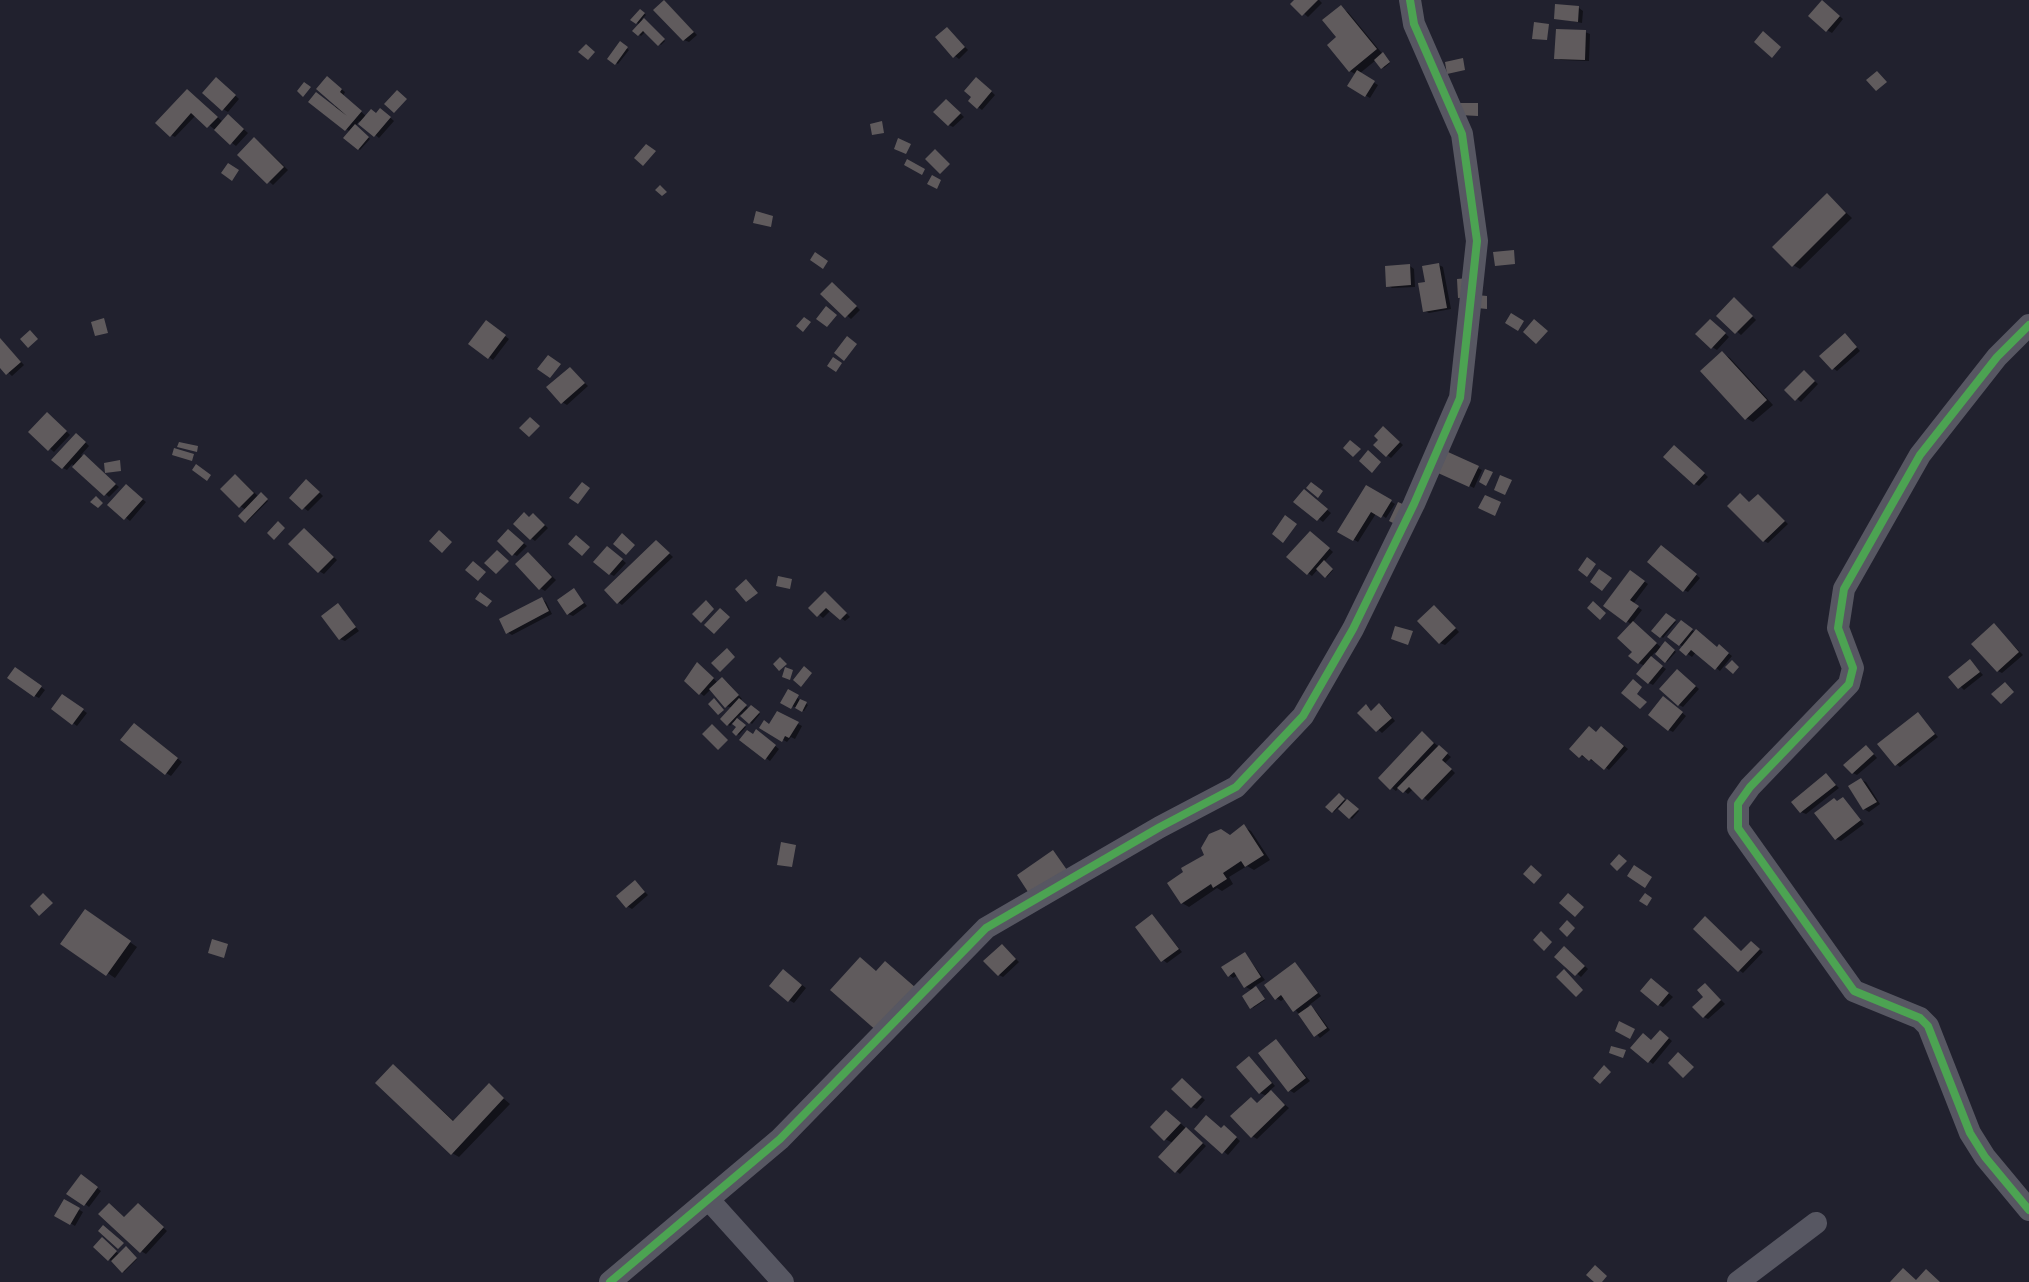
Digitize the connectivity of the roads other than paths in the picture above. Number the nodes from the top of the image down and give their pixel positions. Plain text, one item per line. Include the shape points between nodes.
1 (1410, 0) edge
2 (2029, 325) edge
3 (709, 1200) junction
4 (2029, 1210) edge
5 (1816, 1223) dead end
6 (610, 1282) edge
7 (783, 1282) edge
8 (1738, 1282) edge

1 - 3 street via 1414,24 1462,134 1477,241 1460,398 1353,629 1303,716 1236,787 986,928 780,1139
2 - 4 street via 1920,455 1844,589 1838,628 1853,668 1849,684 1738,804 1738,828 1854,991 1928,1026 1970,1133
3 - 6 street
3 - 7 street
5 - 8 street

